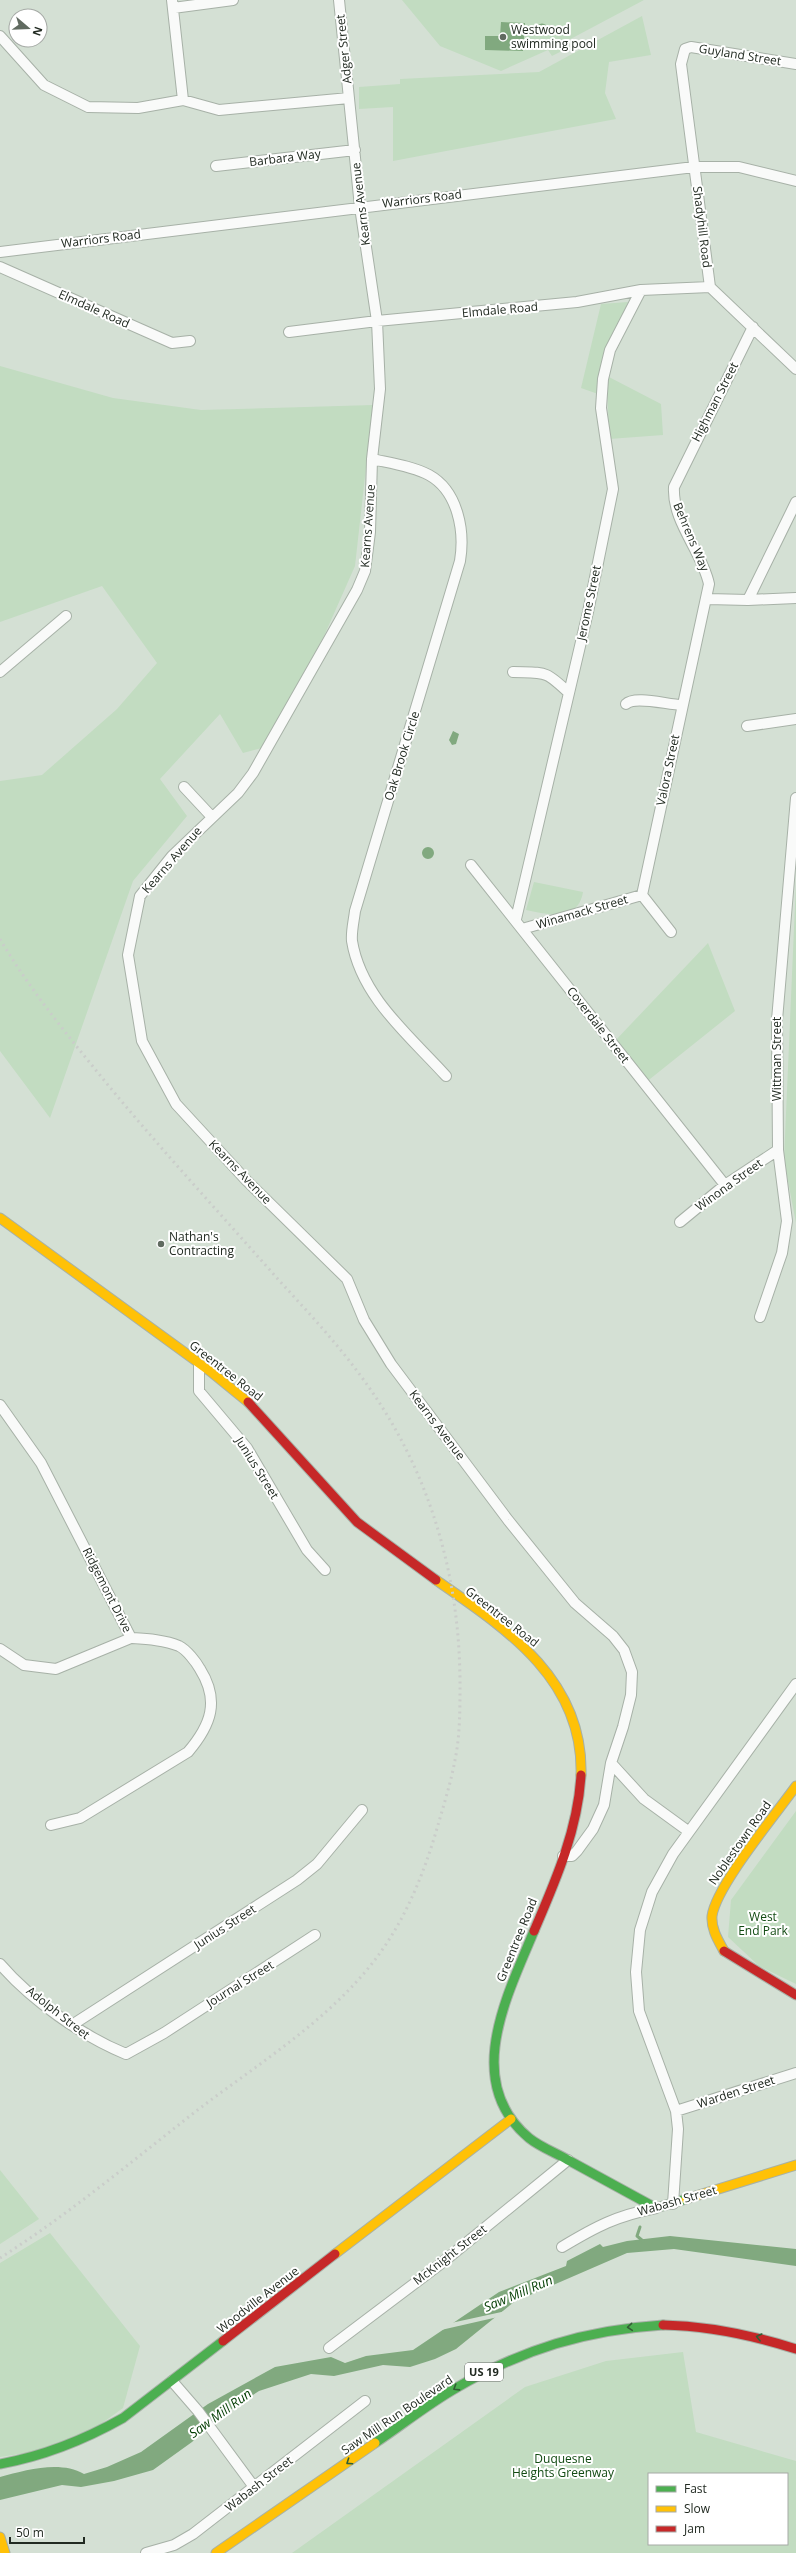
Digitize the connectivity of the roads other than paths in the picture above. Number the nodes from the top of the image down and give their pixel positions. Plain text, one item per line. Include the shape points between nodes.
1 (233, 0) edge
2 (339, 0) edge
3 (173, 4) edge
4 (0, 36) edge
5 (685, 49) joint
6 (796, 64) edge
7 (349, 98) junction
8 (183, 100) junction
9 (355, 150) junction
10 (216, 166) dead end
11 (694, 167) junction
12 (796, 181) edge
13 (360, 207) junction
14 (0, 252) edge
15 (0, 267) edge
16 (710, 287) junction
17 (641, 290) junction
18 (377, 321) junction
19 (753, 327) junction
20 (289, 332) dead end
21 (190, 341) dead end
22 (796, 369) edge
23 (372, 459) junction
24 (677, 477) joint
25 (796, 502) edge
26 (796, 598) edge
27 (708, 599) junction
28 (748, 600) junction
29 (66, 616) dead end
30 (0, 672) edge
31 (513, 672) dead end
32 (569, 693) junction
33 (626, 704) dead end
34 (682, 705) junction
35 (796, 719) edge
36 (747, 726) dead end
37 (184, 787) dead end
38 (796, 798) edge
39 (795, 814) edge
40 (212, 816) junction
41 (471, 865) dead end
42 (642, 895) junction
43 (516, 919) junction
44 (522, 929) junction
45 (671, 932) dead end
46 (446, 1076) dead end
47 (778, 1150) junction
48 (726, 1185) junction
49 (0, 1218) edge
50 (680, 1222) dead end
51 (760, 1317) dead end
52 (199, 1365) junction
53 (0, 1405) edge
54 (325, 1570) dead end
55 (131, 1638) junction
56 (0, 1649) edge
57 (796, 1684) edge
58 (610, 1763) junction
59 (796, 1786) edge
60 (362, 1810) dead end
61 (51, 1825) dead end
62 (688, 1831) junction
63 (563, 1856) junction
64 (315, 1935) dead end
65 (0, 1964) edge
66 (796, 1995) edge
67 (72, 2025) junction
68 (164, 2033) joint
69 (796, 2073) edge
70 (676, 2111) junction
71 (511, 2118) junction
72 (568, 2160) junction
73 (796, 2165) edge
74 (673, 2204) junction
75 (656, 2208) junction
76 (562, 2247) dead end
77 (329, 2348) dead end
78 (796, 2349) edge
79 (172, 2381) junction
80 (365, 2401) dead end
81 (0, 2464) edge
82 (254, 2487) junction
83 (0, 2537) edge
84 (5, 2553) edge
85 (146, 2553) edge
86 (216, 2553) edge

1 - 3 street
2 - 7 street, Adger Street
3 - 8 street
4 - 8 street via 44,85 88,107 138,108
5 - 6 street, Guyland Street via 697,47
5 - 11 street, Shadyhill Road via 681,64
7 - 8 street via 219,110
7 - 9 street, Kearns Avenue
9 - 10 street, Barbara Way
9 - 13 street, Kearns Avenue
11 - 12 street, Warriors Road via 739,167
11 - 13 street, Warriors Road
11 - 16 street, Shadyhill Road
13 - 14 street, Warriors Road
13 - 18 street, Kearns Avenue
15 - 21 street, Elmdale Road via 172,343
16 - 17 street, Elmdale Road
16 - 19 street
17 - 18 street, Elmdale Road via 577,302
17 - 32 street, Jerome Street via 610,350 603,379 601,408 613,490
18 - 20 street, Elmdale Road
18 - 23 street, Kearns Avenue via 380,389
19 - 22 street
19 - 24 street, Highman Street
23 - 40 street, Kearns Avenue via 370,532 365,571 357,590 253,772 238,793
23 - 46 street, Oak Brook Circle via 410,468 435,479 452,501 460,522 463,541 460,560 355,911 352,940 360,973 376,999
24 - 27 street, Behrens Way via 673,497 685,530 706,569
25 - 28 street
26 - 28 street
27 - 28 street
27 - 34 street, Valora Street
29 - 30 street
31 - 32 street via 552,676
32 - 43 street, Jerome Street
33 - 34 street via 633,699 643,699 662,704
34 - 42 street, Valora Street
35 - 36 street
37 - 40 street
38 - 39 street, Wittman Street
39 - 47 street, Wittman Street via 776,1020
40 - 58 street, Kearns Avenue via 172,856 140,896 128,955 142,1041 176,1104 246,1180 347,1279 364,1320 391,1364 508,1520 575,1603 613,1636 624,1650 632,1672 630,1695 623,1727
41 - 43 street, Coverdale Street
42 - 44 street, Winamack Street
42 - 45 street
43 - 44 street, Coverdale Street
44 - 48 street, Coverdale Street
47 - 48 street, Winona Street
47 - 51 street, Wittman Street via 787,1221 782,1254
48 - 50 street, Winona Street
49 - 52 main road, Greentree Road
52 - 54 street, Junius Street via 199,1391 247,1448 307,1550
52 - 63 main road, Greentree Road via 245,1399 355,1520 505,1631 528,1650 556,1683 576,1722 582,1752 582,1780
53 - 55 street, Ridgemont Drive via 41,1463
55 - 56 street via 56,1669 24,1665
55 - 61 street, Ridgemont Drive via 157,1640 180,1647 197,1664 208,1682 211,1699 210,1719 201,1737 188,1752 80,1818
57 - 62 street
58 - 62 street via 644,1799
58 - 63 street, Kearns Avenue via 604,1805 593,1829 578,1851 572,1856
59 - 66 main road, Noblestown Road via 720,1892 712,1921 717,1943 724,1951
60 - 67 street, Junius Street via 317,1864 297,1880
62 - 70 street via 652,1892 640,1930 636,1972 639,2011
63 - 71 main road, Greentree Road via 514,1979 492,2056 497,2090
64 - 68 street, Journal Street
65 - 67 street, Adolph Street
67 - 68 street, Adolph Street via 98,2042 126,2054
69 - 70 street, Warden Street
70 - 74 street via 678,2129
71 - 72 main road, Greentree Road via 530,2139
71 - 79 main road, Woodville Avenue
72 - 75 main road, Greentree Road
72 - 77 street, McKnight Street via 443,2262
73 - 74 main road, Wabash Street
74 - 75 main road, Wabash Street
75 - 76 street, Wabash Street via 623,2215 591,2229
78 -> 86 main road, Saw Mill Run Boulevard / US 19 via 744,2334 671,2325 602,2331 534,2348 493,2366 454,2389
79 - 81 main road, Woodville Avenue via 123,2418 92,2436 44,2454
79 - 82 street via 198,2411
80 - 82 street, Wabash Street
82 - 85 street, Wabash Street via 188,2538
83 - 84 main road

